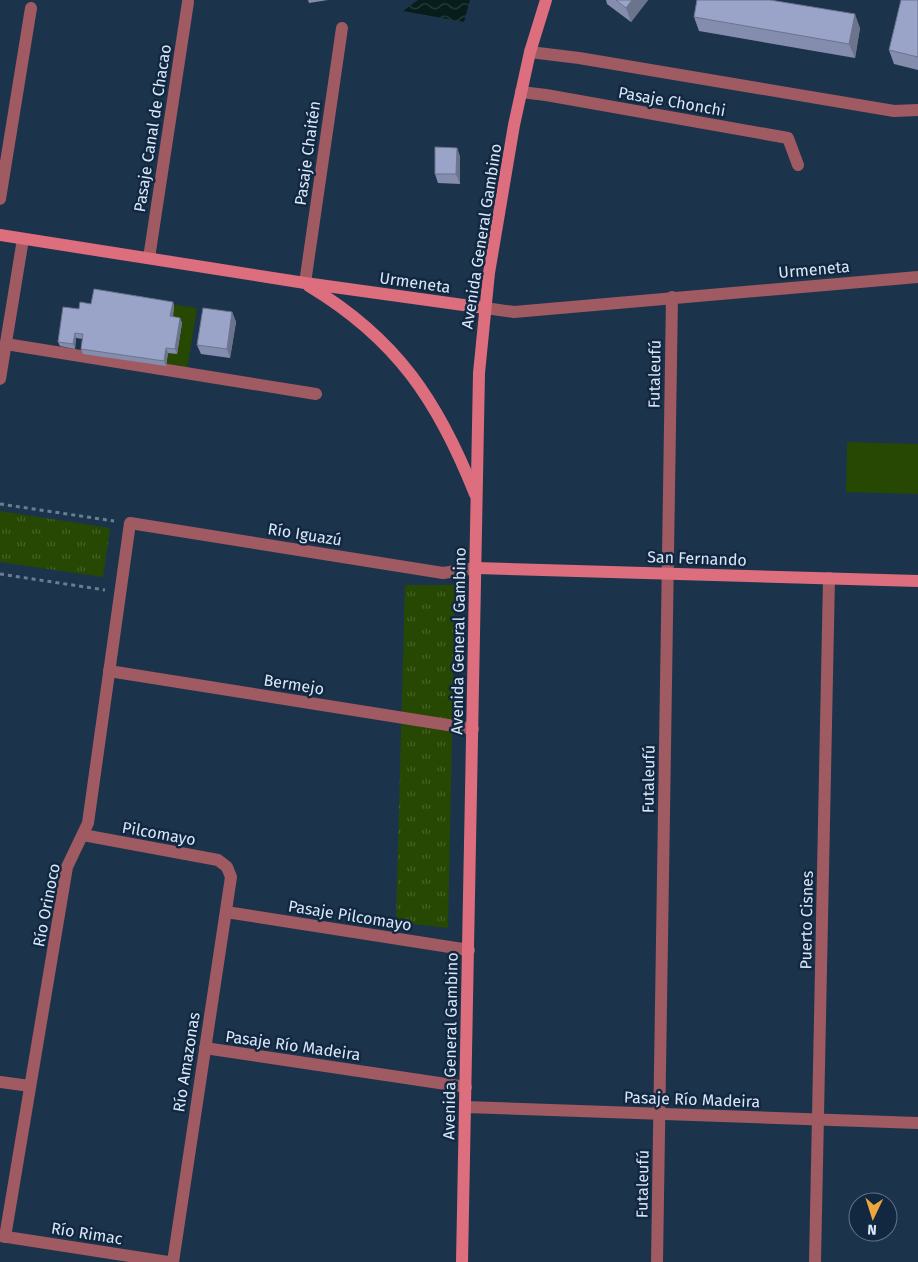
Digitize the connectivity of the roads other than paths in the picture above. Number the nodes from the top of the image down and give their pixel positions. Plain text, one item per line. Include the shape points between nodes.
1 (546, 0) edge
2 (556, 0) edge
3 (188, 2) dead end
4 (31, 8) dead end
5 (537, 26) junction
6 (342, 28) dead end
7 (530, 52) junction
8 (521, 92) junction
9 (918, 110) edge
10 (798, 165) dead end
11 (0, 199) edge
12 (0, 235) edge
13 (23, 239) junction
14 (149, 258) junction
15 (918, 277) edge
16 (305, 283) junction
17 (672, 297) junction
18 (485, 308) junction
19 (6, 344) junction
20 (0, 379) edge
21 (316, 394) dead end
22 (477, 501) junction
23 (130, 523) joint
24 (476, 568) junction
25 (668, 574) junction
26 (829, 578) junction
27 (918, 581) edge
28 (109, 671) junction
29 (473, 729) junction
30 (83, 835) junction
31 (227, 867) joint
32 (226, 912) junction
33 (469, 950) junction
34 (205, 1048) junction
35 (0, 1082) edge
36 (30, 1086) junction
37 (466, 1087) junction
38 (465, 1107) junction
39 (659, 1114) junction
40 (818, 1120) junction
41 (918, 1123) edge
42 (3, 1237) edge
43 (168, 1262) edge
44 (173, 1262) edge
45 (462, 1262) edge
46 (657, 1262) edge
47 (815, 1262) edge

1 - 5 street, Avenida General Gambino
2 - 5 street, Avenida General Gambino
3 - 14 street, Pasaje Canal de Chacao
4 - 11 street
5 - 7 street, Avenida General Gambino
6 - 16 street, Pasaje Chaitén
7 - 8 street, Avenida General Gambino
7 - 9 street via 894,112
8 - 10 street, Pasaje Chonchi via 788,138
8 - 18 street, Avenida General Gambino
12 - 13 street, Urmeneta
13 - 14 street, Urmeneta
13 - 19 street
14 - 16 street, Urmeneta
15 - 17 street, Urmeneta
16 - 18 street, Urmeneta
16 - 22 street via 375,334 416,380 450,436
17 - 18 street, Urmeneta via 514,312
17 - 25 street, Futaleufú
18 - 22 street, Avenida General Gambino via 479,373
19 - 20 street
19 - 21 street
22 - 24 street, Avenida General Gambino
23 - 24 street, Río Iguazú via 443,573
23 - 28 street, Río Orinoco
24 - 25 street, San Fernando
24 - 29 street, Avenida General Gambino
25 - 26 street, San Fernando
25 - 39 street, Futaleufú
26 - 27 street, San Fernando
26 - 40 street, Puerto Cisnes
28 - 29 street, Bermejo
28 - 30 street, Río Orinoco via 88,823
29 - 33 street, Avenida General Gambino
30 - 31 street, Pilcomayo via 212,859
30 - 36 street, Río Orinoco via 67,868
31 - 32 street, Río Amazonas via 231,878
32 - 33 street, Pasaje Pilcomayo
32 - 34 street, Río Amazonas
33 - 37 street, Avenida General Gambino
34 - 37 street, Pasaje Río Madeira
34 - 44 street, Río Amazonas
35 - 36 street
36 - 42 street, Río Orinoco
37 - 38 street, Avenida General Gambino
38 - 39 street, Pasaje Río Madeira
38 - 45 street, Avenida General Gambino
39 - 40 street, Pasaje Río Madeira
39 - 46 street, Futaleufú
40 - 41 street, Pasaje Río Madeira
40 - 47 street, Puerto Cisnes
42 - 43 street, Río Rimac

